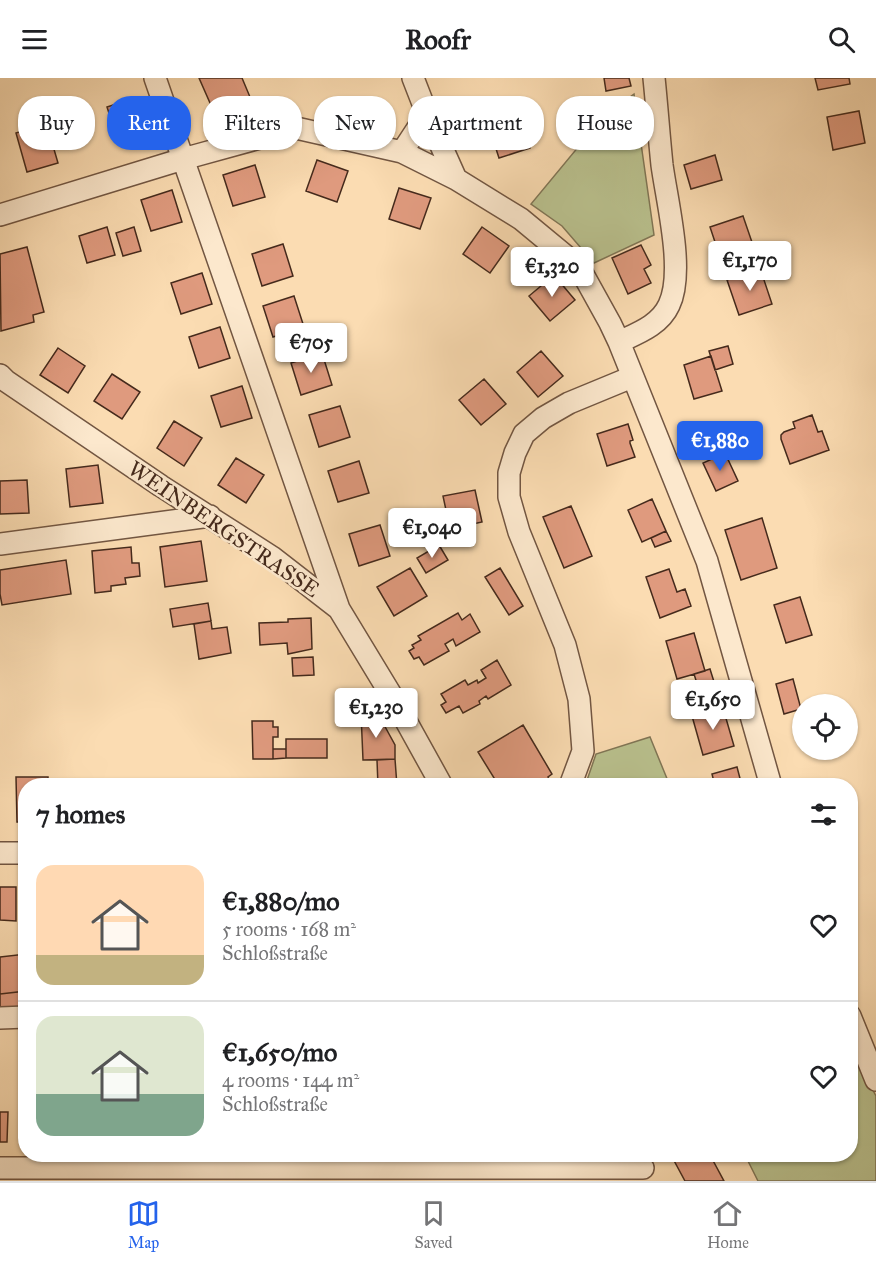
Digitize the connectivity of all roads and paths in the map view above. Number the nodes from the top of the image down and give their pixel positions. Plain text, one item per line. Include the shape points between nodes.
1 (156, 78) edge
2 (413, 78) edge
3 (654, 78) edge
4 (420, 96) edge
5 (408, 143) edge
6 (443, 150) edge
7 (402, 152) junction
8 (183, 159) junction
9 (456, 179) junction
10 (0, 216) edge
11 (619, 342) junction
12 (0, 375) edge
13 (632, 377) junction
14 (210, 516) junction
15 (0, 543) edge
16 (339, 609) junction
17 (438, 778) edge
18 (573, 778) edge
19 (769, 778) edge
20 (0, 853) edge
21 (18, 853) edge
22 (18, 1017) edge
23 (0, 1018) edge
24 (858, 1036) edge
25 (876, 1080) edge
26 (0, 1168) edge
27 (337, 1168) edge
28 (643, 1168) edge

1 - 8 street
2 - 4 street
3 - 11 street via 676,285 668,308 656,323
5 - 7 street
6 - 9 street
7 - 8 street via 296,128
7 - 9 street
8 - 10 street
8 - 16 street
9 - 11 street via 521,219 579,267
11 - 13 street
12 - 14 street, WEINBERGSTRASSE
13 - 18 street via 543,418 524,434 508,473 508,497 565,645 579,699 583,751
13 - 19 street via 707,561
14 - 15 street
14 - 16 street, WEINBERGSTRASSE
16 - 17 street, WEINBERGSTRASSE
20 - 21 street
22 - 23 street
24 - 25 street
26 - 27 street
27 - 28 street

